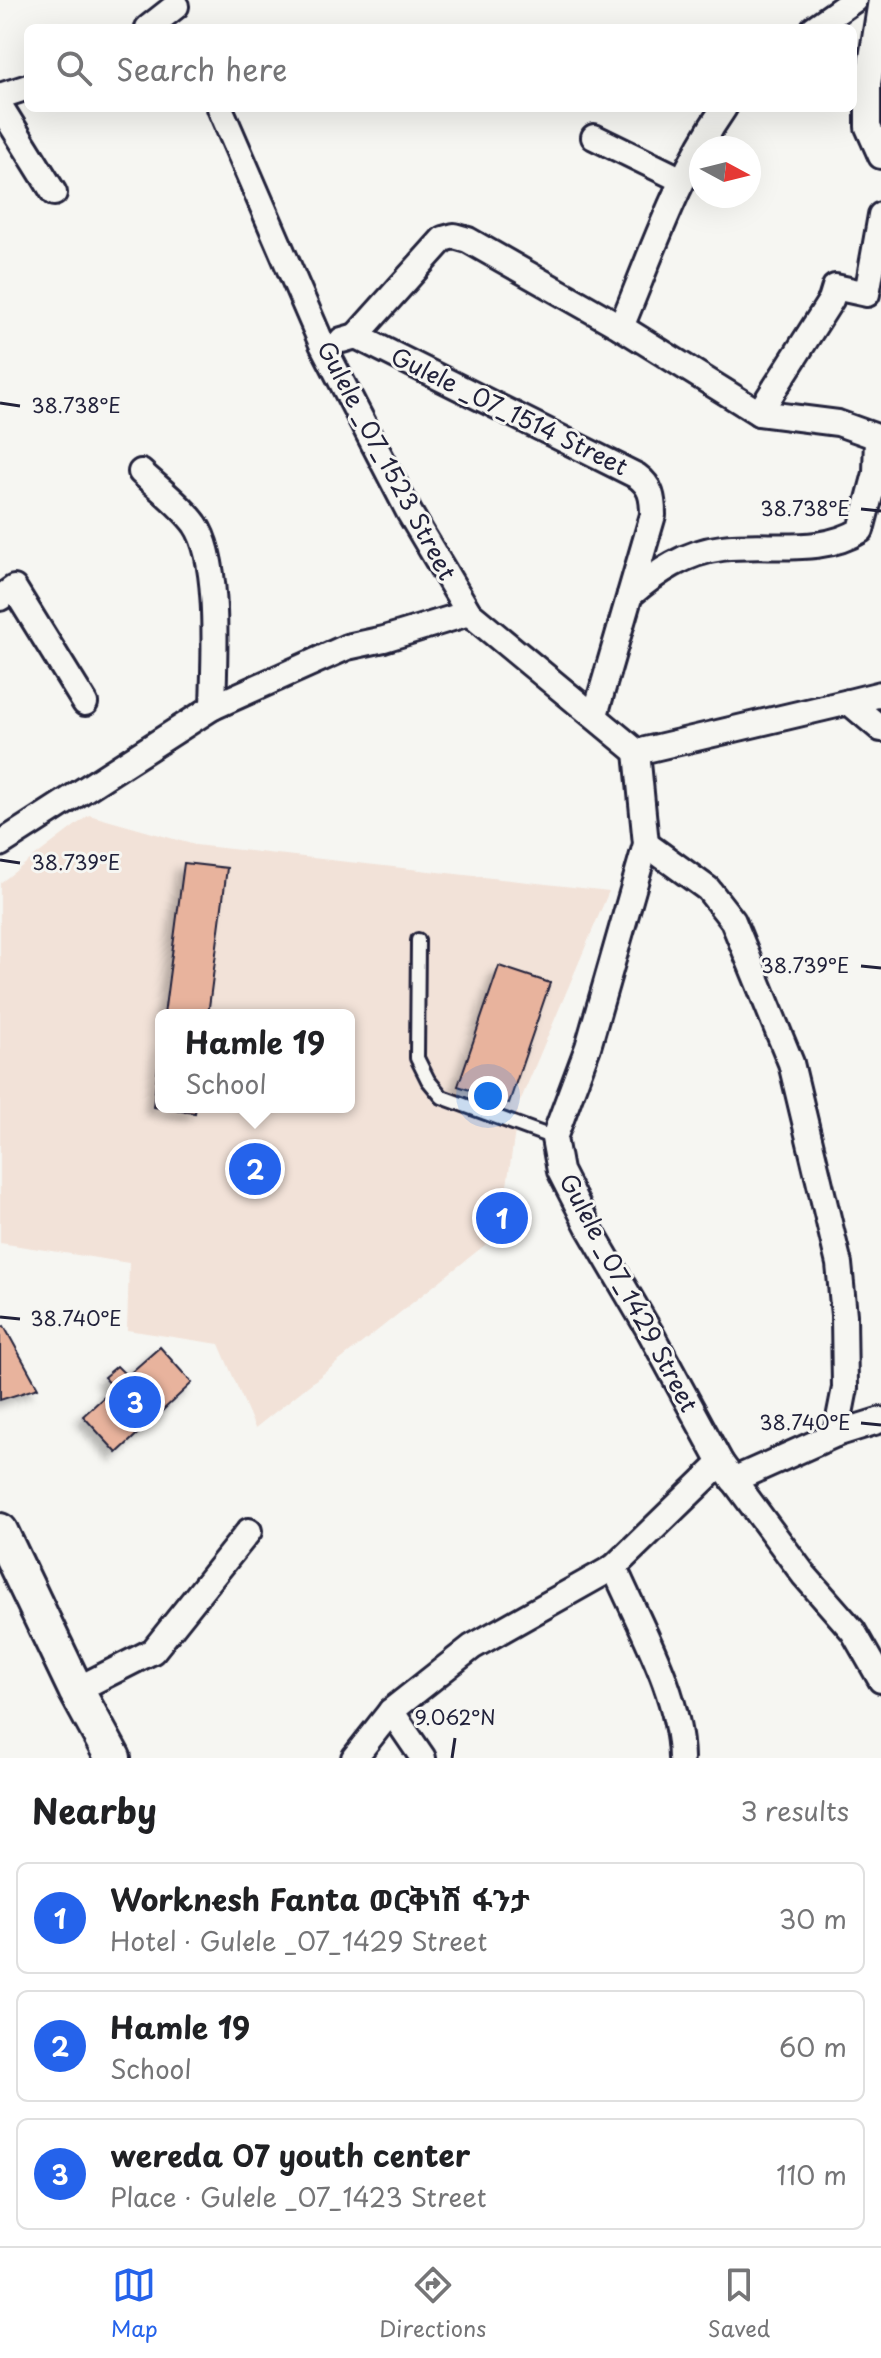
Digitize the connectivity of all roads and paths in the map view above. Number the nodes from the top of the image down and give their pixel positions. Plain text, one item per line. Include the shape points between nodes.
1 (854, 0) edge
2 (881, 0) edge
3 (178, 11) edge
4 (155, 24) edge
5 (820, 24) edge
6 (24, 88) edge
7 (0, 96) edge
8 (0, 106) edge
9 (222, 112) edge
10 (721, 112) edge
11 (594, 137) dead end
12 (881, 156) edge
13 (682, 180) junction
14 (54, 193) dead end
15 (881, 215) edge
16 (621, 327) junction
17 (356, 336) junction
18 (322, 344) junction
19 (759, 413) junction
20 (141, 472) dead end
21 (630, 595) junction
22 (0, 598) edge
23 (469, 613) junction
24 (881, 694) edge
25 (849, 702) junction
26 (85, 703) dead end
27 (213, 707) junction
28 (595, 715) junction
29 (881, 729) edge
30 (637, 752) junction
31 (0, 844) edge
32 (646, 844) junction
33 (418, 940) dead end
34 (554, 1138) junction
35 (881, 1420) edge
36 (836, 1434) junction
37 (727, 1472) junction
38 (0, 1531) edge
39 (249, 1531) dead end
40 (614, 1567) junction
41 (881, 1680) edge
42 (76, 1690) junction
43 (391, 1711) junction
44 (113, 1758) edge
45 (354, 1758) edge
46 (423, 1758) edge
47 (681, 1758) edge

1 - 5 street
2 - 12 street via 868,84 868,127
3 - 4 street
6 - 7 street
8 - 14 street
9 - 18 street, Gulele _07_1523 Street
10 - 13 street
11 - 13 street
13 - 16 street
15 - 19 street via 867,294 835,287
16 - 17 street via 454,236 443,239
16 - 19 street
17 - 18 street
17 - 21 street, Gulele _07_1514 Street via 645,482 653,515
18 - 23 street, Gulele _07_1523 Street via 409,512
19 - 21 street via 838,423 877,437 876,473 861,530 818,546 721,548 687,557
20 - 27 street via 194,524 207,548
21 - 28 street, Gulele _07_1514 Street
22 - 26 street via 14,588
23 - 27 street via 347,647
23 - 28 street, Gulele _07_1523 Street
24 - 25 street
25 - 29 street
25 - 30 street
27 - 31 street
28 - 30 street, Gulele _07_1523 Street
30 - 32 street
32 - 34 street via 588,1047
32 - 36 street via 708,889 733,921 791,1063 839,1264 845,1388
33 - 34 lane via 417,1058 428,1080 442,1097
34 - 37 street, Gulele _07_1429 Street via 560,1171 581,1214
35 - 36 street
36 - 37 street
37 - 40 street
37 - 41 street, Gulele _07_1429 Street via 853,1631
38 - 42 main road
39 - 42 street via 153,1651
40 - 43 street via 472,1647
40 - 47 street via 665,1683
42 - 44 main road
43 - 45 street
43 - 46 street

